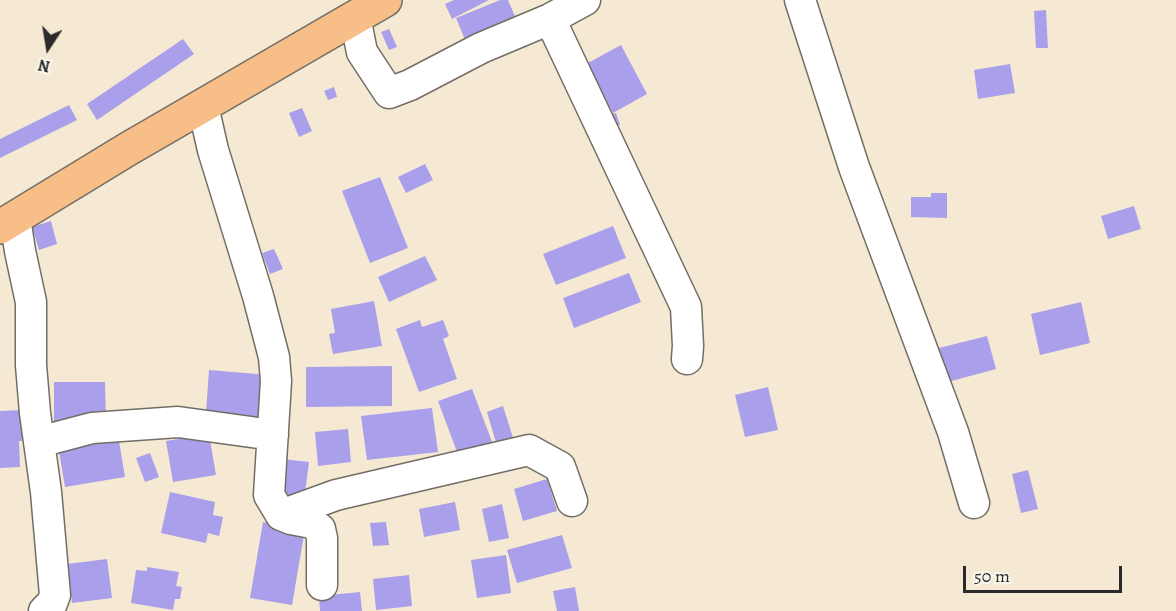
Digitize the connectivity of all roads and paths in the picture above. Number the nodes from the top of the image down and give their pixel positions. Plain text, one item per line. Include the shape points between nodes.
1 (585, 0) edge
2 (800, 0) edge
3 (375, 5) edge
4 (550, 19) junction
5 (203, 106) junction
6 (7, 222) edge
7 (687, 359) dead end
8 (273, 435) junction
9 (39, 442) junction
10 (572, 501) dead end
11 (974, 503) dead end
12 (281, 515) junction
13 (322, 585) dead end
14 (44, 611) edge

1 - 4 street
2 - 11 street via 854,167 953,432
3 - 4 street via 362,52 389,93
3 - 5 main road
4 - 7 street via 686,307
5 - 6 main road
5 - 8 street via 274,357
6 - 9 street via 20,251 31,302 31,366
8 - 9 street via 178,422 92,428
8 - 12 street via 269,495
9 - 14 street via 55,595
10 - 12 street via 560,466 530,450 336,495
12 - 13 street via 320,529

